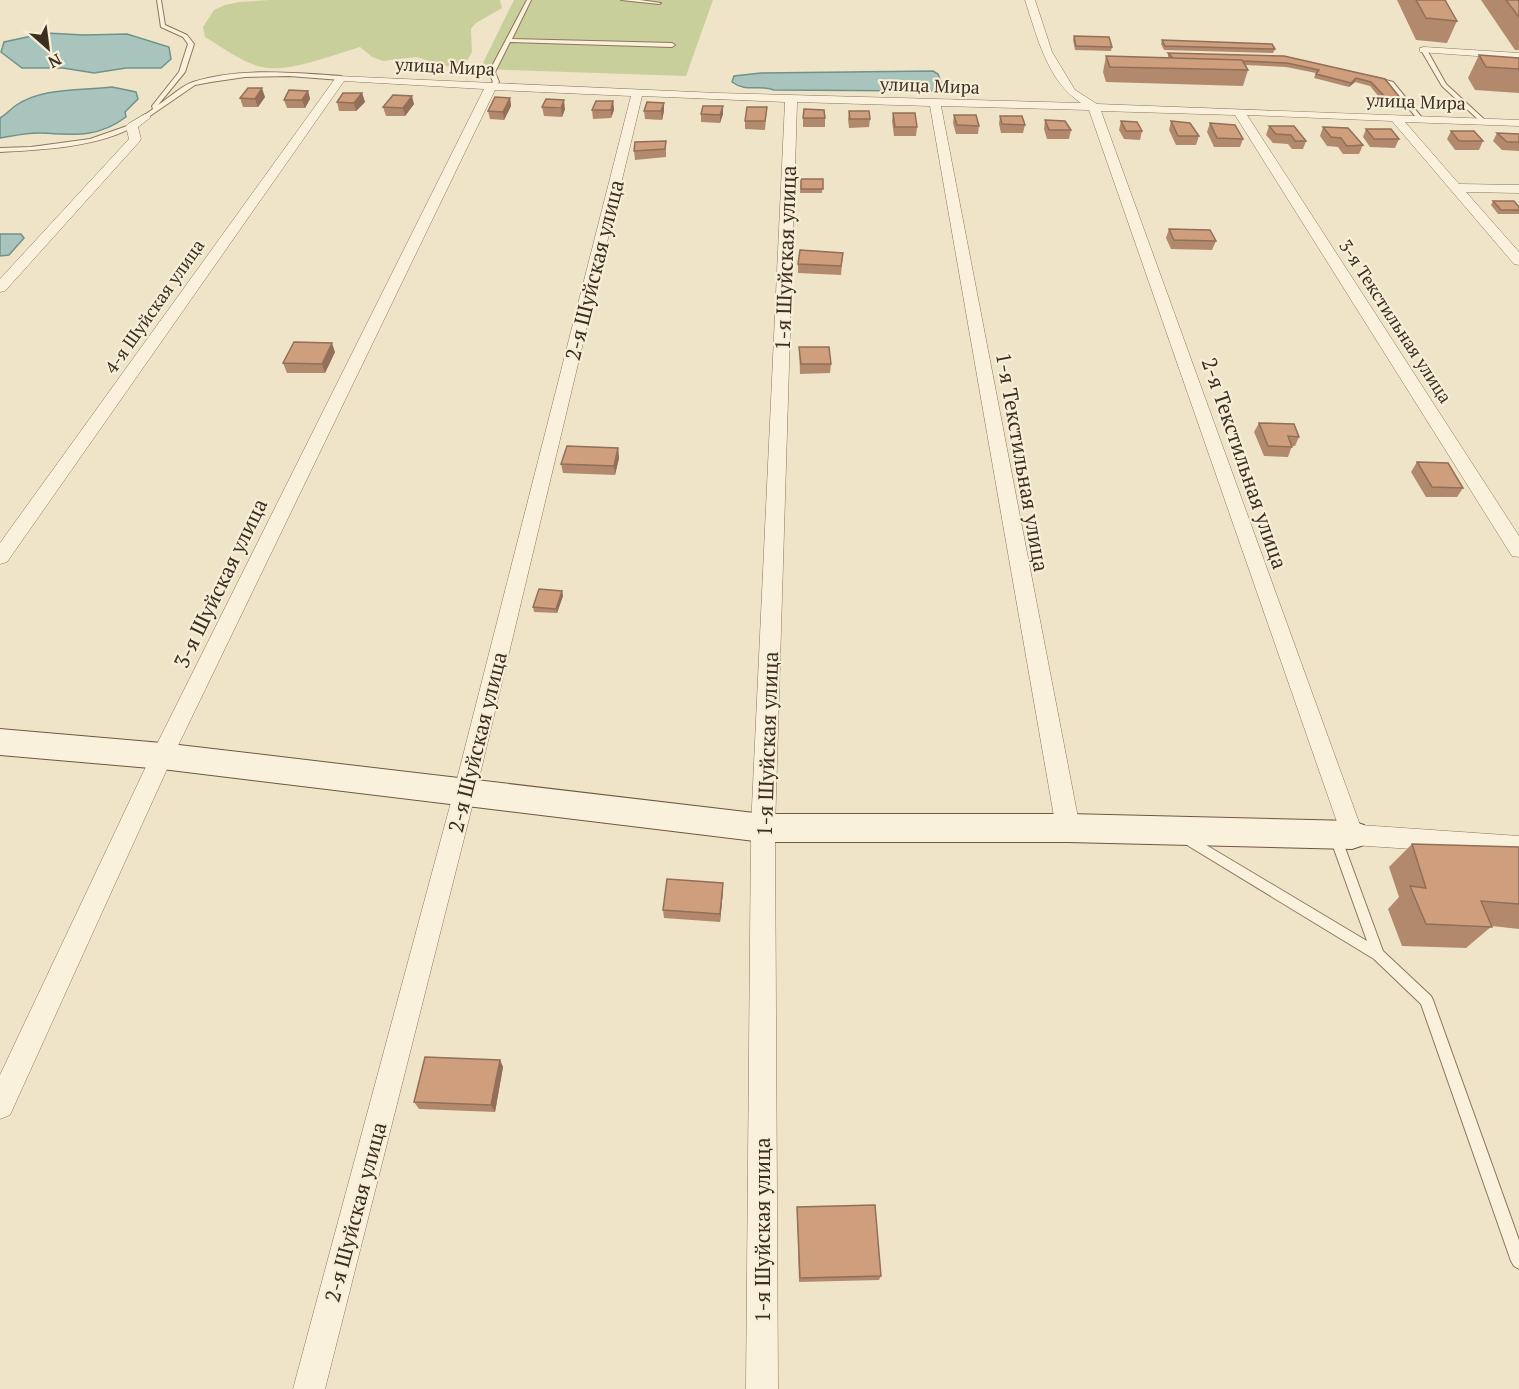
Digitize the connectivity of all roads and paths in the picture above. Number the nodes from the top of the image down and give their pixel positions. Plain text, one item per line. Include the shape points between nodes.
1 (159, 0) edge
2 (529, 0) edge
3 (622, 0) edge
4 (1030, 0) edge
5 (659, 3) dead end
6 (508, 40) junction
7 (672, 45) dead end
8 (1424, 50) joint
9 (1519, 56) edge
10 (341, 78) junction
11 (1372, 78) edge
12 (491, 87) junction
13 (637, 93) junction
14 (791, 99) junction
15 (935, 104) junction
16 (1095, 106) junction
17 (1240, 112) junction
18 (145, 117) junction
19 (1396, 119) junction
20 (1421, 120) junction
21 (1484, 122) junction
22 (1519, 123) edge
23 (132, 126) junction
24 (0, 150) edge
25 (1456, 188) junction
26 (1519, 189) edge
27 (1519, 261) edge
28 (0, 288) edge
29 (1519, 551) edge
30 (0, 557) edge
31 (0, 742) edge
32 (162, 756) junction
33 (465, 791) junction
34 (763, 828) junction
35 (1068, 828) junction
36 (1173, 831) junction
37 (1343, 835) junction
38 (1519, 846) edge
39 (1378, 955) junction
40 (0, 1105) edge
41 (1519, 1261) edge
42 (309, 1389) edge
43 (762, 1389) edge

1 - 18 lane via 163,26 184,36 190,44 182,72
2 - 6 lane
3 - 5 lane
4 - 16 street via 1047,52 1071,92
6 - 7 lane
6 - 12 lane via 492,72 496,82
8 - 9 street
8 - 21 lane via 1444,86
10 - 12 street, улица Мира
10 - 18 lane via 289,74 211,80 193,84
10 - 30 street, 4-я Шуйская улица
11 - 20 lane via 1391,83
12 - 13 street, улица Мира
12 - 32 street, 3-я Шуйская улица
13 - 14 street, улица Мира
13 - 33 street, 2-я Шуйская улица
14 - 15 street, улица Мира
14 - 34 street, 1-я Шуйская улица
15 - 16 street, улица Мира
15 - 35 street, 1-я Текстильная улица
16 - 17 street, улица Мира
16 - 37 street, 2-я Текстильная улица
17 - 19 street, улица Мира
17 - 29 street, 3-я Текстильная улица
18 - 23 street
19 - 20 street, улица Мира
19 - 25 street
20 - 21 street, улица Мира
21 - 22 street, улица Мира
23 - 24 lane via 91,141
23 - 28 street via 135,139
25 - 26 street
25 - 27 street
31 - 32 street
32 - 33 street
32 - 40 street, 3-я Шуйская улица
33 - 34 street
33 - 42 street, 2-я Шуйская улица
34 - 35 street
34 - 43 street, 1-я Шуйская улица
35 - 36 street
36 - 37 street
36 - 39 lane
37 - 38 street
37 - 39 lane
39 - 41 lane via 1426,1000

